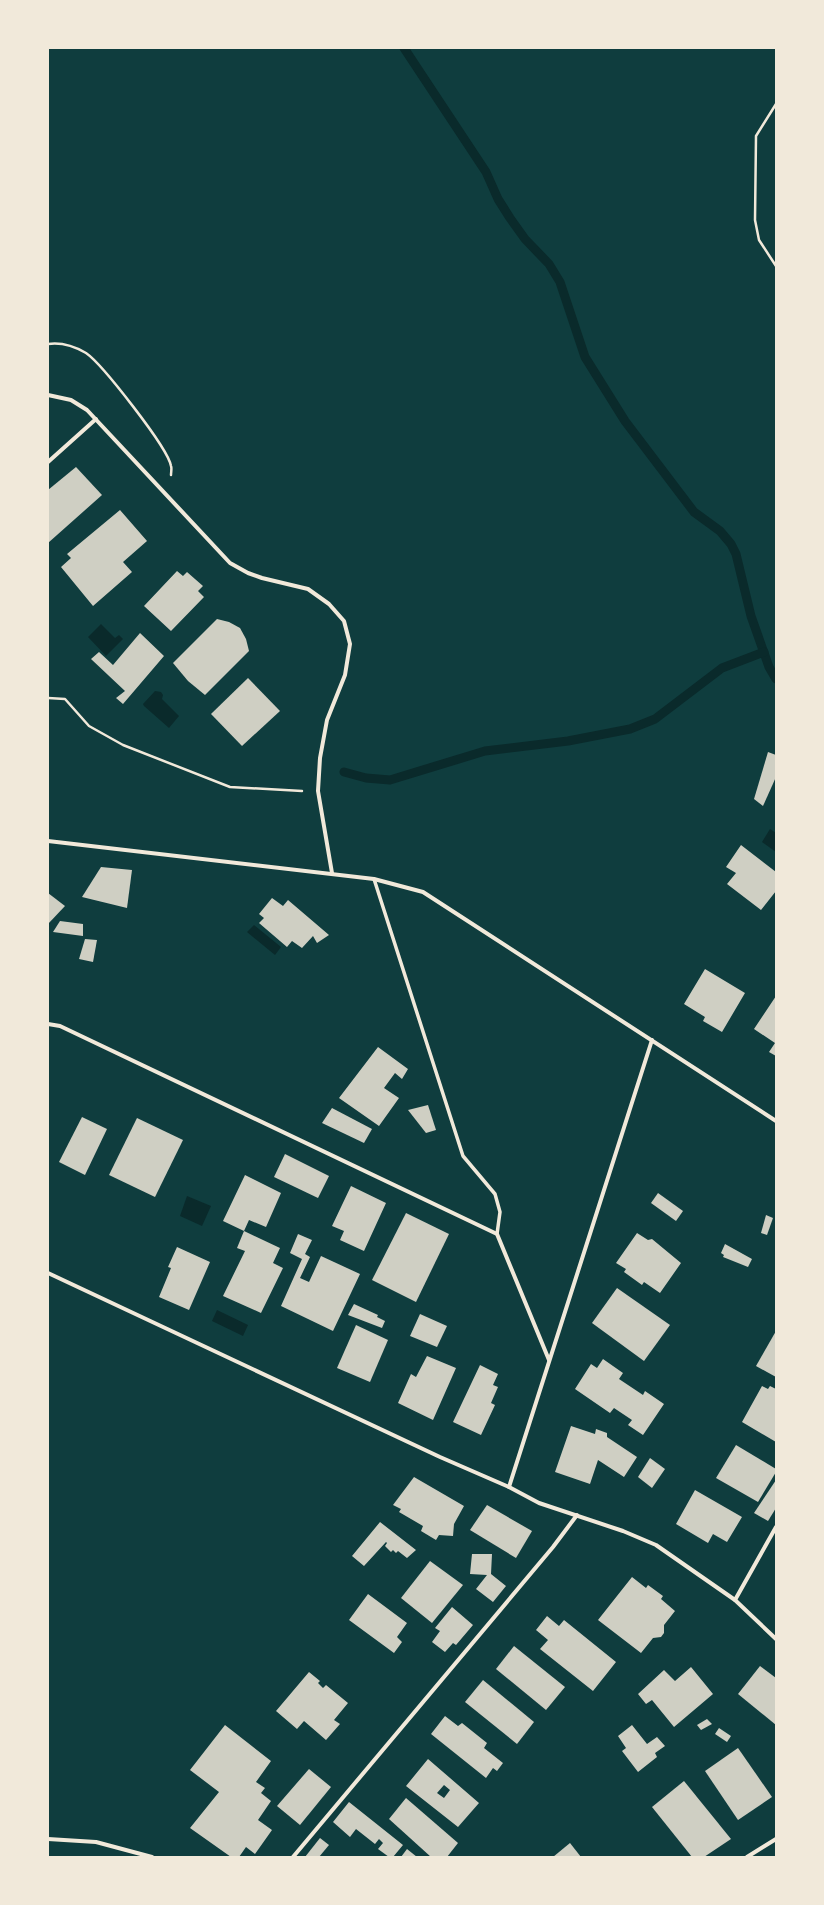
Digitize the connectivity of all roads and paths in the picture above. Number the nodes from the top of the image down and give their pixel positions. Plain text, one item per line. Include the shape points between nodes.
1 (776, 104) edge
2 (776, 266) edge
3 (48, 344) edge
4 (48, 395) edge
5 (96, 419) junction
6 (48, 462) edge
7 (160, 490) junction
8 (48, 698) edge
9 (318, 792) junction
10 (48, 841) edge
11 (332, 873) junction
12 (374, 879) junction
13 (48, 1024) edge
14 (652, 1040) junction
15 (776, 1121) edge
16 (496, 1234) junction
17 (48, 1273) edge
18 (549, 1360) junction
19 (509, 1487) junction
20 (576, 1515) junction
21 (776, 1527) edge
22 (735, 1600) junction
23 (776, 1639) edge
24 (48, 1839) edge
25 (776, 1839) edge
26 (152, 1857) edge
27 (293, 1857) edge
28 (747, 1857) edge

1 - 2 path via 756,136 755,220 758,240
3 - 7 path via 71,345 87,354 123,393 171,465 172,475
4 - 5 street via 71,400
5 - 6 street
5 - 7 street
7 - 9 street via 230,563 262,578 308,589 329,604 344,621 350,644 345,675 327,720 320,758
8 - 9 path via 65,700 89,726 123,745 230,786
9 - 11 street
10 - 11 street
11 - 12 street
12 - 14 street via 423,892
12 - 16 street via 463,1156 495,1194 500,1212
13 - 16 street via 60,1026
14 - 15 street
14 - 18 street
16 - 18 street
17 - 19 street via 433,1454
18 - 19 street
19 - 20 street via 538,1503
20 - 22 street via 656,1544
20 - 27 street via 553,1547
21 - 22 street
22 - 23 street
24 - 26 street via 96,1842
25 - 28 street

